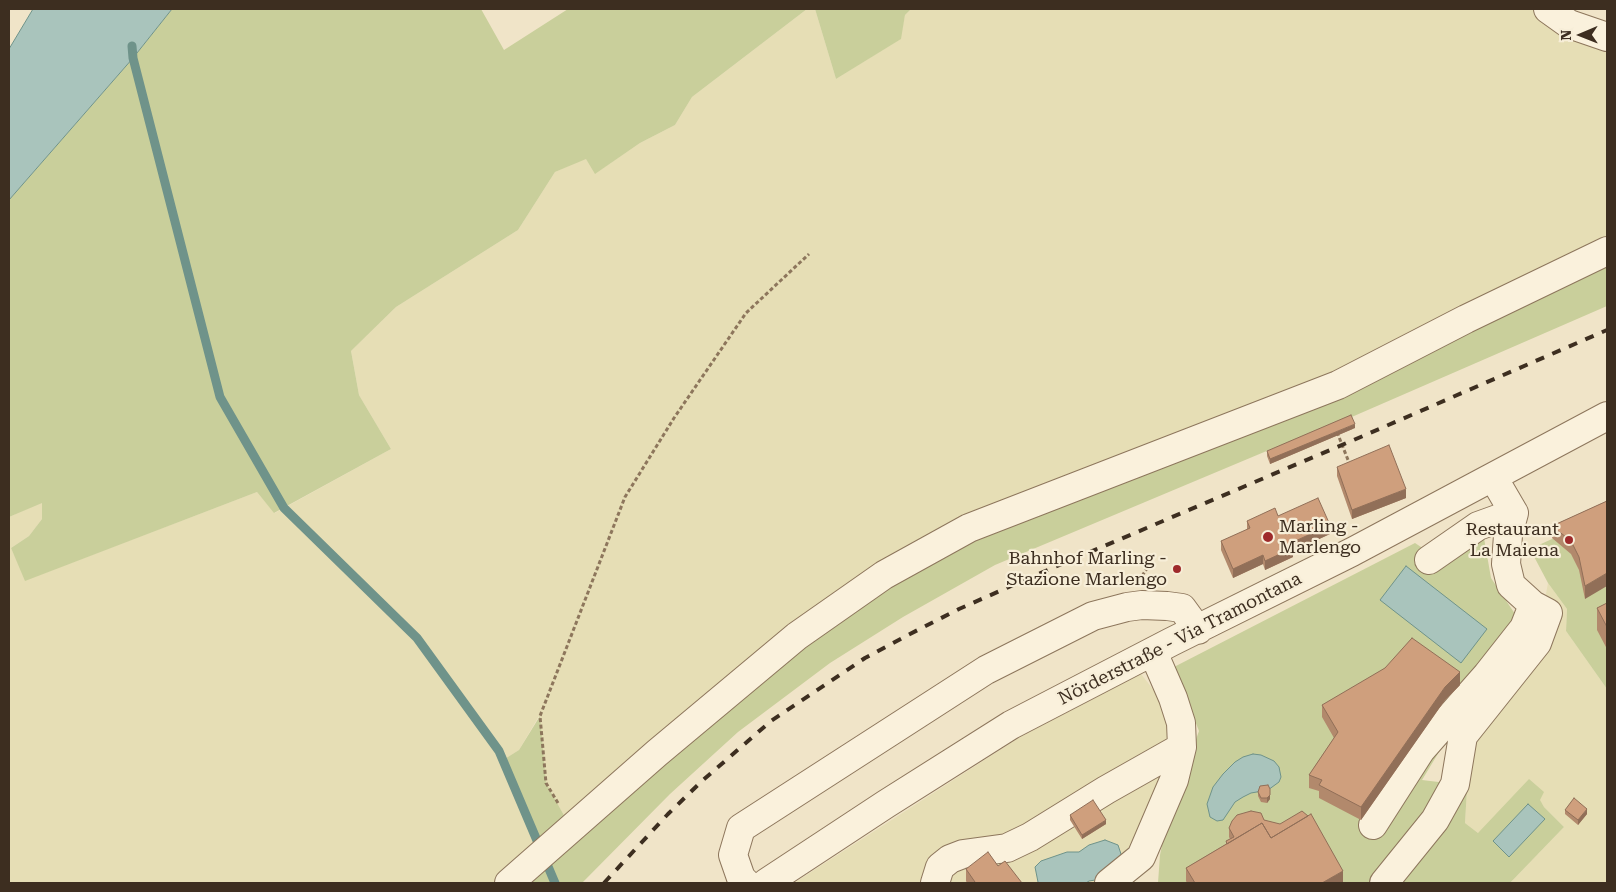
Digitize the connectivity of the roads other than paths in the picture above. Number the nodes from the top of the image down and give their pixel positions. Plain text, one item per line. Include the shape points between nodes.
1 (1548, 9) edge
2 (1607, 37) edge
3 (1607, 251) edge
4 (1607, 416) edge
5 (1493, 477) junction
6 (1514, 513) junction
7 (1429, 560) dead end
8 (1533, 605) junction
9 (1198, 630) junction
10 (1153, 652) junction
11 (1182, 747) junction
12 (1373, 824) dead end
13 (509, 883) edge
14 (746, 883) edge
15 (766, 883) edge
16 (934, 883) edge
17 (1109, 883) edge
18 (1384, 883) edge

1 - 2 street via 1569,24
3 - 13 street via 1338,385 969,528 884,575 797,636 656,753
4 - 5 street, Nörderstraße - Via Tramontana
5 - 6 street
5 - 9 street, Nörderstraße - Via Tramontana
6 - 7 street via 1478,526
6 - 8 street via 1508,535 1506,564 1511,585
8 - 12 street via 1524,628 1421,750
8 - 18 street via 1548,613 1537,643 1463,736 1455,784 1435,820
9 - 10 street, Nörderstraße - Via Tramontana
9 - 14 street via 1182,608 1142,604 1093,616 986,670 741,828 733,855
10 - 11 street via 1181,723
10 - 15 street, Nörderstraße - Via Tramontana via 1011,725
11 - 16 street via 1030,837 1007,848 950,859 940,866
11 - 17 street via 1174,780 1141,857

